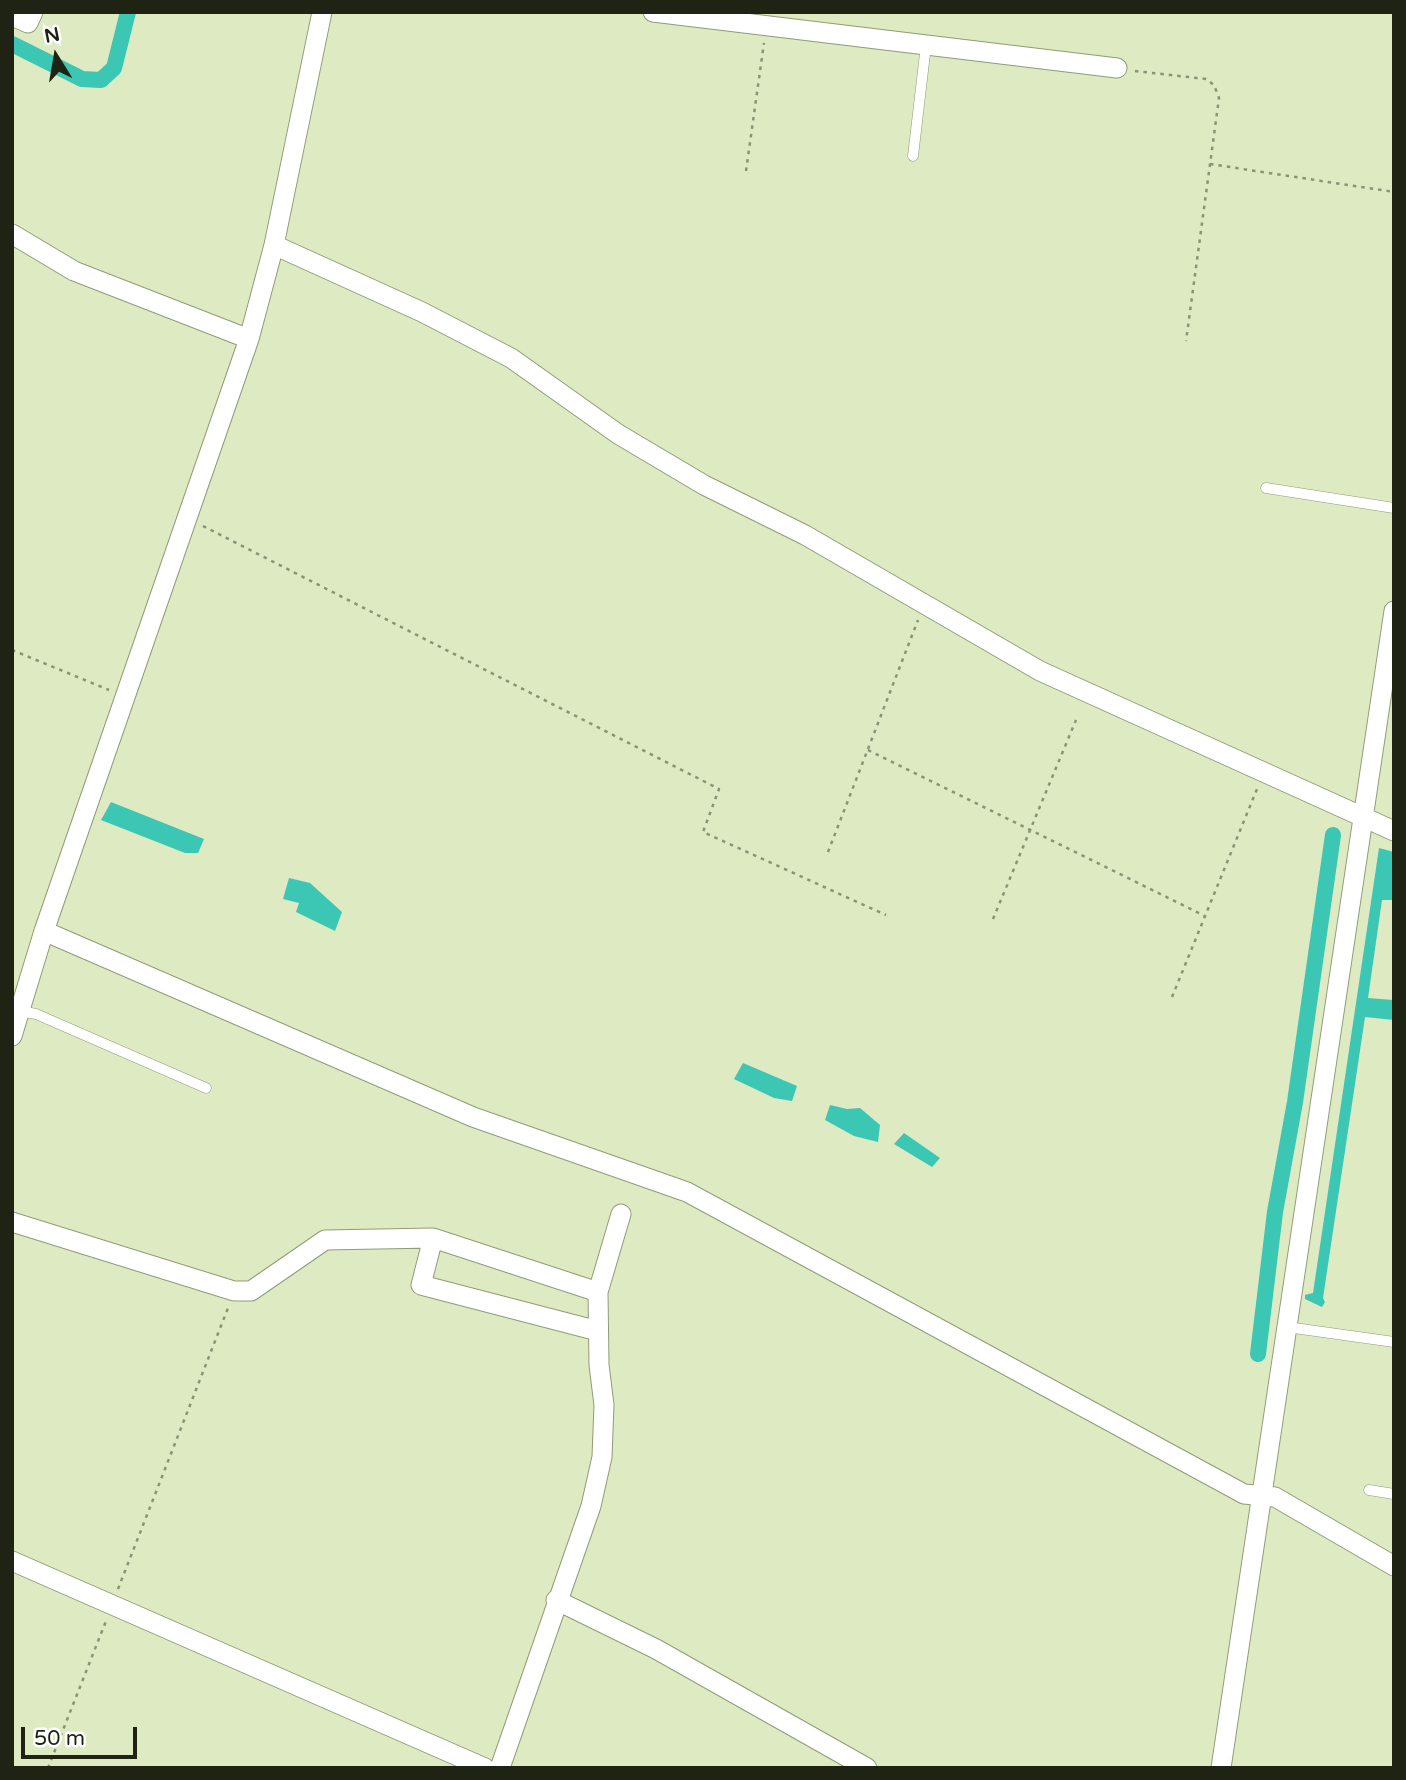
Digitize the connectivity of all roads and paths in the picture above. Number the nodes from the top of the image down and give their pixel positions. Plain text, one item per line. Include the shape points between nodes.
1 (33, 12) edge
2 (322, 12) edge
3 (653, 12) edge
4 (12, 16) edge
5 (770, 26) junction
6 (926, 45) junction
7 (1117, 68) joint
8 (913, 156) dead end
9 (1210, 163) junction
10 (746, 171) dead end
11 (1394, 192) edge
12 (12, 234) edge
13 (274, 245) junction
14 (249, 339) junction
15 (1186, 341) dead end
16 (1266, 488) dead end
17 (1394, 508) edge
18 (186, 518) junction
19 (924, 604) junction
20 (1394, 611) edge
21 (12, 650) edge
22 (125, 697) junction
23 (1076, 720) dead end
24 (868, 750) junction
25 (1265, 771) junction
26 (1363, 820) junction
27 (1032, 831) junction
28 (1394, 831) edge
29 (828, 852) dead end
30 (886, 915) dead end
31 (1205, 916) junction
32 (993, 919) dead end
33 (44, 930) junction
34 (1172, 997) dead end
35 (19, 998) edge
36 (12, 1036) edge
37 (206, 1088) dead end
38 (621, 1214) dead end
39 (12, 1222) edge
40 (433, 1238) junction
41 (234, 1291) junction
42 (598, 1292) junction
43 (1287, 1327) junction
44 (598, 1331) junction
45 (1394, 1342) edge
46 (1369, 1490) dead end
47 (1394, 1494) edge
48 (1262, 1496) junction
49 (12, 1561) edge
50 (1394, 1566) edge
51 (556, 1600) junction
52 (112, 1605) junction
53 (48, 1768) edge
54 (485, 1768) edge
55 (500, 1768) edge
56 (867, 1768) edge
57 (1221, 1768) edge

1 - 4 street via 27,23
2 - 13 street
3 - 5 street
5 - 6 street
5 - 10 path
6 - 7 street
6 - 8 lane
7 - 9 path via 1206,79 1214,85 1219,98
9 - 11 path
9 - 15 path
12 - 14 street via 74,271
13 - 14 street
13 - 19 street via 511,358 618,434
14 - 18 street
16 - 17 lane
18 - 22 street
18 - 30 path via 719,789 703,832
19 - 24 path
19 - 25 street via 1040,671
20 - 26 street
21 - 22 path
22 - 33 street
23 - 27 path
24 - 27 path
24 - 29 path
25 - 26 street via 1339,804
25 - 31 path
26 - 28 street
26 - 43 street
27 - 31 path
27 - 32 path
31 - 34 path
33 - 35 street
33 - 48 street via 473,1118 687,1192 1244,1494
35 - 36 street
35 - 37 lane via 36,1014
38 - 42 street
39 - 41 street
40 - 41 street via 325,1240 251,1291
40 - 42 street
40 - 44 street via 421,1285
41 - 52 path
42 - 44 street
43 - 45 lane
43 - 48 street
44 - 51 street via 604,1405 602,1457 591,1506
46 - 47 lane
48 - 50 street via 1275,1497
48 - 57 street
49 - 52 street
51 - 55 street
51 - 56 street via 656,1649
52 - 53 path
52 - 54 street

